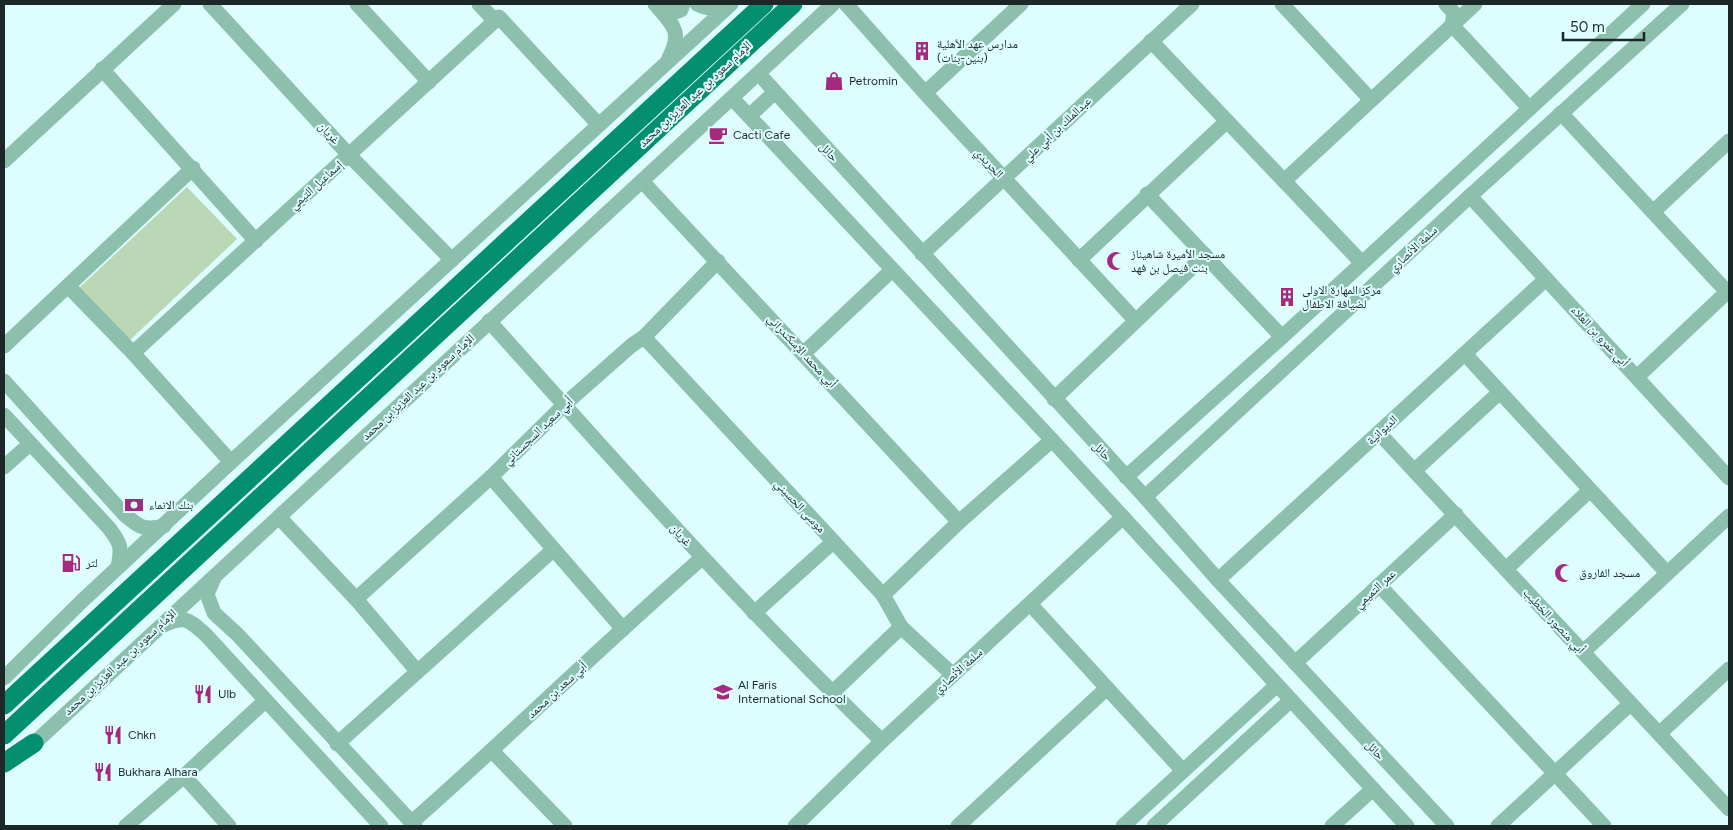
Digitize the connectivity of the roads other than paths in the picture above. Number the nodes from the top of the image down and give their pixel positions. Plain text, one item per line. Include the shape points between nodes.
1 (174, 4) edge
2 (210, 4) edge
3 (357, 4) edge
4 (479, 4) edge
5 (683, 4) edge
6 (697, 4) edge
7 (726, 4) edge
8 (731, 4) edge
9 (764, 4) edge
10 (793, 4) edge
11 (833, 4) edge
12 (846, 4) edge
13 (1021, 4) edge
14 (1192, 4) edge
15 (1282, 4) edge
16 (1446, 4) edge
17 (1475, 4) edge
18 (1643, 4) edge
19 (1682, 4) edge
20 (657, 6) edge
21 (497, 19) junction
22 (1452, 25) junction
23 (1151, 41) junction
24 (666, 63) junction
25 (102, 69) junction
26 (759, 74) junction
27 (429, 82) junction
28 (774, 93) junction
29 (925, 94) junction
30 (732, 98) junction
31 (1371, 100) junction
32 (1529, 108) junction
33 (1561, 113) junction
34 (749, 116) junction
35 (1227, 121) junction
36 (598, 124) junction
37 (1729, 141) edge
38 (349, 155) junction
39 (4, 161) edge
40 (193, 168) junction
41 (1003, 179) junction
42 (642, 181) junction
43 (1284, 181) junction
44 (1148, 194) junction
45 (1470, 196) junction
46 (1653, 212) junction
47 (256, 240) junction
48 (922, 254) junction
49 (1205, 255) junction
50 (452, 260) junction
51 (1078, 260) junction
52 (718, 261) junction
53 (1362, 263) junction
54 (892, 270) junction
55 (1546, 279) junction
56 (69, 287) junction
57 (1728, 293) edge
58 (1135, 320) junction
59 (489, 321) junction
60 (644, 337) junction
61 (1282, 337) junction
62 (4, 346) edge
63 (133, 353) junction
64 (804, 353) junction
65 (1464, 354) junction
66 (1638, 376) junction
67 (4, 381) edge
68 (1500, 392) junction
69 (1054, 398) junction
70 (564, 405) junction
71 (4, 415) edge
72 (1379, 433) junction
73 (1052, 440) junction
74 (30, 444) junction
75 (231, 462) junction
76 (4, 467) edge
77 (1415, 470) junction
78 (491, 477) junction
79 (1126, 477) junction
80 (1729, 478) edge
81 (1590, 490) junction
82 (1145, 497) junction
83 (124, 514) junction
84 (1456, 514) junction
85 (1729, 516) edge
86 (279, 517) junction
87 (1123, 518) junction
88 (960, 522) junction
89 (164, 526) junction
90 (109, 528) junction
91 (833, 542) junction
92 (553, 550) junction
93 (702, 558) junction
94 (118, 568) junction
95 (1506, 569) junction
96 (217, 572) junction
97 (1667, 573) junction
98 (1218, 580) junction
99 (1379, 585) junction
100 (883, 596) junction
101 (356, 599) junction
102 (1032, 604) junction
103 (754, 613) junction
104 (901, 627) junction
105 (623, 629) junction
106 (154, 630) junction
107 (1583, 652) junction
108 (1295, 664) junction
109 (1729, 669) edge
110 (416, 671) junction
111 (953, 675) junction
112 (4, 678) edge
113 (1278, 685) junction
114 (1107, 688) junction
115 (832, 693) junction
116 (1291, 700) junction
117 (265, 701) junction
118 (1630, 704) junction
119 (4, 705) edge
120 (1660, 733) junction
121 (4, 735) edge
122 (882, 741) junction
123 (34, 743) junction
124 (338, 744) junction
125 (492, 751) junction
126 (4, 763) edge
127 (1183, 771) junction
128 (4, 772) edge
129 (1555, 774) junction
130 (184, 776) junction
131 (1373, 789) junction
132 (1729, 809) edge
133 (413, 824) edge
134 (126, 826) edge
135 (229, 826) edge
136 (381, 826) edge
137 (565, 826) edge
138 (795, 826) edge
139 (958, 826) edge
140 (1123, 826) edge
141 (1154, 826) edge
142 (1332, 826) edge
143 (1407, 826) edge
144 (1447, 826) edge
145 (1498, 826) edge
146 (1604, 826) edge

1 - 25 street
2 - 38 street, غريان
3 - 27 street
4 - 21 street
5 - 20 street via 676,12 667,12
6 - 7 street via 719,8
8 - 24 street
9 - 119 main road, الإمام سعود بن عبد العزيز بن محمد
10 - 121 main road, الإمام سعود بن عبد العزيز بن محمد
11 - 26 street, الإمام سعود بن عبد العزيز بن محمد
12 - 29 street, الحريدي
13 - 29 street
14 - 23 street, عبدالملك بن أبي علي
15 - 31 street
16 - 22 street via 1454,13
17 - 22 street
18 - 32 street, سلمة الأنصاري
19 - 33 street, سلمة الأنصاري
20 - 24 street via 676,32 676,44
21 - 27 street, إسماعيل التيمي
21 - 36 street
22 - 31 street
22 - 32 street
23 - 35 street
23 - 41 street, عبدالملك بن أبي علي
24 - 36 street
25 - 39 street
25 - 40 street
26 - 28 street, حائل
26 - 30 street, الإمام سعود بن عبد العزيز بن محمد
27 - 38 street, إسماعيل التيمي
28 - 34 street
28 - 48 street, حائل
29 - 41 street, الحريدي
30 - 34 street
30 - 42 street, الإمام سعود بن عبد العزيز بن محمد
31 - 43 street
32 - 53 street, سلمة الأنصاري
33 - 45 street, سلمة الأنصاري
33 - 46 street
34 - 54 street
35 - 43 street
35 - 44 street
36 - 50 street
37 - 46 street
38 - 47 street, إسماعيل التيمي
38 - 50 street, غريان
40 - 47 street
40 - 56 street
41 - 48 street, عبدالملك بن أبي علي
41 - 51 street, الحريدي
42 - 52 street, أبي محمد الإسكندراني
42 - 59 street, الإمام سعود بن عبد العزيز بن محمد
43 - 53 street
44 - 49 street
44 - 51 street
45 - 55 street, أبي عمرو بن العلاء
45 - 82 street, سلمة الأنصاري
46 - 57 street
47 - 63 street, إسماعيل التيمي
48 - 69 street, حائل
49 - 58 street
49 - 61 street
50 - 75 street
51 - 58 street, الحريدي
52 - 60 street, أبي سعيد السجستاني
52 - 64 street, أبي محمد الإسكندراني
53 - 61 street, سلمة الأنصاري
54 - 64 street
54 - 73 street
55 - 65 street, الديوانية
55 - 66 street, أبي عمرو بن العلاء
56 - 62 street
56 - 63 street
57 - 66 street
58 - 69 street
59 - 70 street, غريان
59 - 86 street, الإمام سعود بن عبد العزيز بن محمد
60 - 70 street, أبي سعيد السجستاني
60 - 91 street, موسى الحسيني
61 - 79 street, سلمة الأنصاري
63 - 75 street
64 - 88 street, أبي محمد الإسكندراني
65 - 68 street
65 - 72 street, الديوانية
66 - 80 street, أبي عمرو بن العلاء
67 - 83 street
68 - 77 street
68 - 81 street
69 - 79 street, حائل
70 - 78 street, أبي سعيد السجستاني
70 - 93 street, غريان
71 - 74 street
72 - 77 street, أبي منصور الخطيب
72 - 98 street, الديوانية
73 - 87 street
73 - 88 street
74 - 76 street
74 - 90 street
75 - 89 street
77 - 84 street, أبي منصور الخطيب
78 - 92 street
78 - 101 street, أبي سعيد السجستاني
79 - 82 street, حائل
81 - 95 street
81 - 97 street
82 - 98 street, حائل
83 - 89 street via 149,530
83 - 90 street via 121,525 114,530
84 - 95 street, أبي منصور الخطيب
84 - 99 street, عمر التميمي
85 - 97 street
86 - 96 street, الإمام سعود بن عبد العزيز بن محمد
86 - 101 street
87 - 102 street, سلمة الأنصاري
87 - 113 street
88 - 100 street
89 - 94 street
90 - 94 street via 120,542
91 - 100 street, موسى الحسيني
91 - 103 street
92 - 105 street
92 - 110 street
93 - 103 street, غريان
93 - 105 street, أبي سعد بن محمد
94 - 112 street
95 - 107 street, أبي منصور الخطيب
96 - 106 street, الإمام سعود بن عبد العزيز بن محمد
96 - 124 street via 207,594 214,614 238,635
97 - 107 street
98 - 108 street, حائل
99 - 108 street, عمر التميمي
99 - 129 street
100 - 104 street, موسى الحسيني
101 - 110 street
102 - 111 street, سلمة الأنصاري
102 - 114 street
103 - 115 street, غريان
104 - 111 street, موسى الحسيني
104 - 115 street
105 - 125 street, أبي سعد بن محمد
106 - 117 street via 179,618 190,621
106 - 123 street, الإمام سعود بن عبد العزيز بن محمد
107 - 118 street, أبي منصور الخطيب
108 - 144 street, حائل
109 - 120 street
110 - 124 street
111 - 122 street, سلمة الأنصاري
113 - 116 street
113 - 127 street
114 - 127 street
114 - 139 street
115 - 122 street, غريان
116 - 131 street
116 - 141 street
117 - 130 street
117 - 136 street
118 - 120 street, أبي منصور الخطيب
118 - 129 street
120 - 132 street, أبي منصور الخطيب
122 - 138 street, سلمة الأنصاري
123 - 126 main road
123 - 128 street, الإمام سعود بن عبد العزيز بن محمد
124 - 133 street
125 - 133 street, أبي سعد بن محمد
125 - 137 street
127 - 140 street
129 - 145 street
129 - 146 street
130 - 134 street
130 - 135 street
131 - 142 street
131 - 143 street

